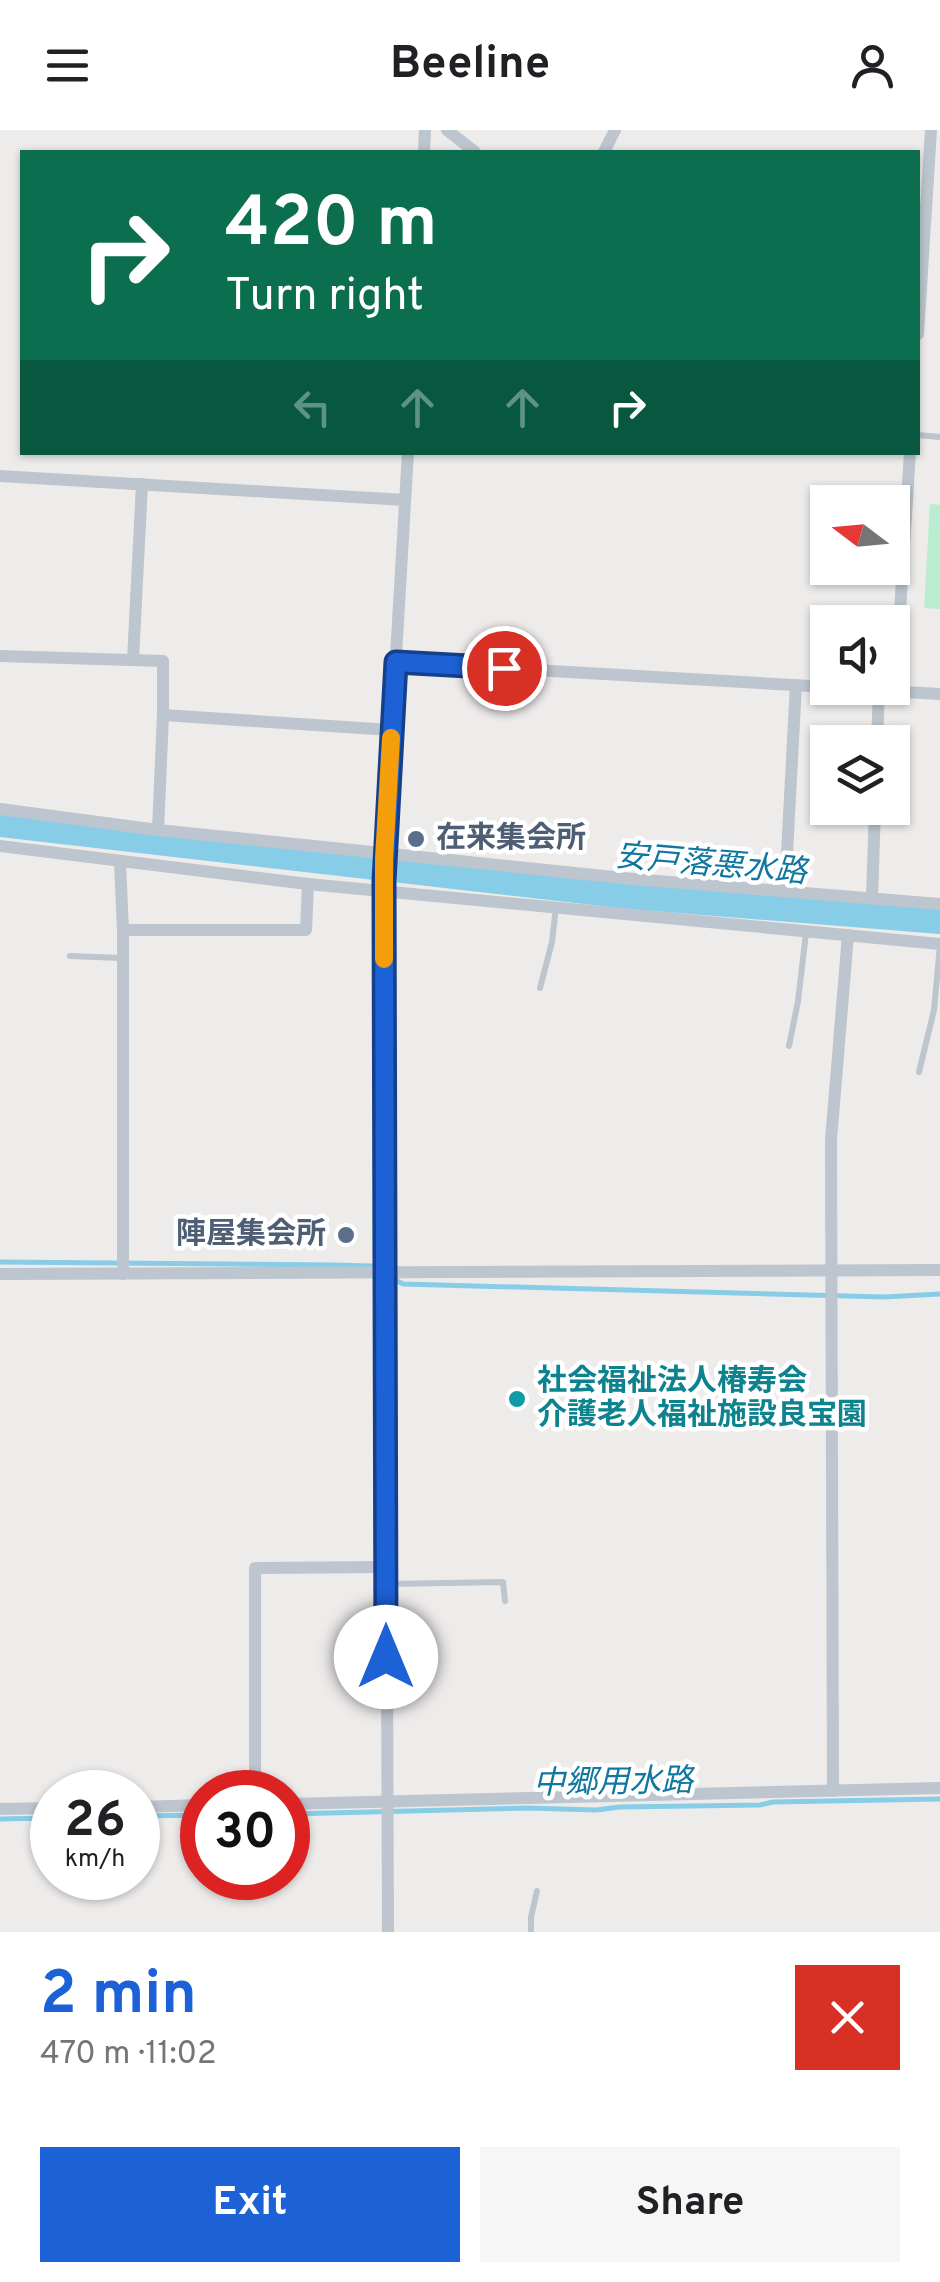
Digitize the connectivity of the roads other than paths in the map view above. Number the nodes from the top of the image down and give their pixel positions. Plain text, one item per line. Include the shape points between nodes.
1 (447, 130) edge
2 (931, 130) edge
3 (472, 150) edge
4 (920, 303) edge
5 (408, 455) edge
6 (910, 455) edge
7 (0, 476) edge
8 (142, 484) junction
9 (405, 500) junction
10 (900, 605) edge
11 (505, 630) dead end
12 (0, 656) edge
13 (132, 660) junction
14 (396, 662) junction
15 (504, 668) junction
16 (796, 685) junction
17 (810, 686) edge
18 (910, 692) edge
19 (940, 694) edge
20 (163, 715) junction
21 (392, 730) junction
22 (0, 809) edge
23 (874, 825) edge
24 (158, 830) junction
25 (0, 846) edge
26 (384, 856) junction
27 (120, 862) junction
28 (308, 884) junction
29 (384, 886) junction
30 (785, 890) junction
31 (872, 898) junction
32 (940, 904) edge
33 (556, 906) junction
34 (122, 930) junction
35 (806, 931) junction
36 (848, 936) junction
37 (940, 944) edge
38 (70, 956) dead end
39 (122, 958) junction
40 (540, 988) dead end
41 (789, 1046) dead end
42 (919, 1072) dead end
43 (832, 1270) junction
44 (940, 1270) edge
45 (386, 1271) junction
46 (0, 1274) edge
47 (122, 1274) junction
48 (386, 1567) junction
49 (386, 1584) junction
50 (504, 1601) dead end
51 (255, 1770) edge
52 (940, 1788) edge
53 (833, 1791) junction
54 (386, 1802) junction
55 (310, 1804) edge
56 (30, 1808) edge
57 (0, 1809) edge
58 (537, 1891) dead end
59 (388, 1932) edge
60 (532, 1932) edge

1 - 3 street
2 - 4 street
5 - 9 street
6 - 10 street
7 - 8 street
8 - 9 street
8 - 13 street
9 - 14 street
11 - 15 lane
12 - 13 street
13 - 20 street via 163,661
14 - 15 street
14 - 21 street
15 - 16 street
16 - 17 street
16 - 30 street
18 - 19 street
20 - 21 street
20 - 24 street
21 - 26 street
22 - 24 street
23 - 31 street
24 - 26 street
25 - 27 street
26 - 29 street
26 - 30 street
27 - 28 street
27 - 34 street
28 - 29 street
28 - 34 street via 306,930
29 - 33 street
29 - 45 street
30 - 31 street
31 - 32 street
33 - 35 street
33 - 40 lane
34 - 39 street
35 - 36 street
35 - 41 lane
36 - 37 street
36 - 43 street via 830,1140
37 - 42 lane
38 - 39 lane
39 - 47 street
43 - 44 street
43 - 45 street
43 - 53 street
45 - 47 street
45 - 48 street
46 - 47 street
48 - 49 street
48 - 51 street via 254,1568
49 - 50 lane via 503,1582
49 - 54 street
52 - 53 street
53 - 54 street
54 - 55 street
54 - 59 street
56 - 57 street
58 - 60 lane

